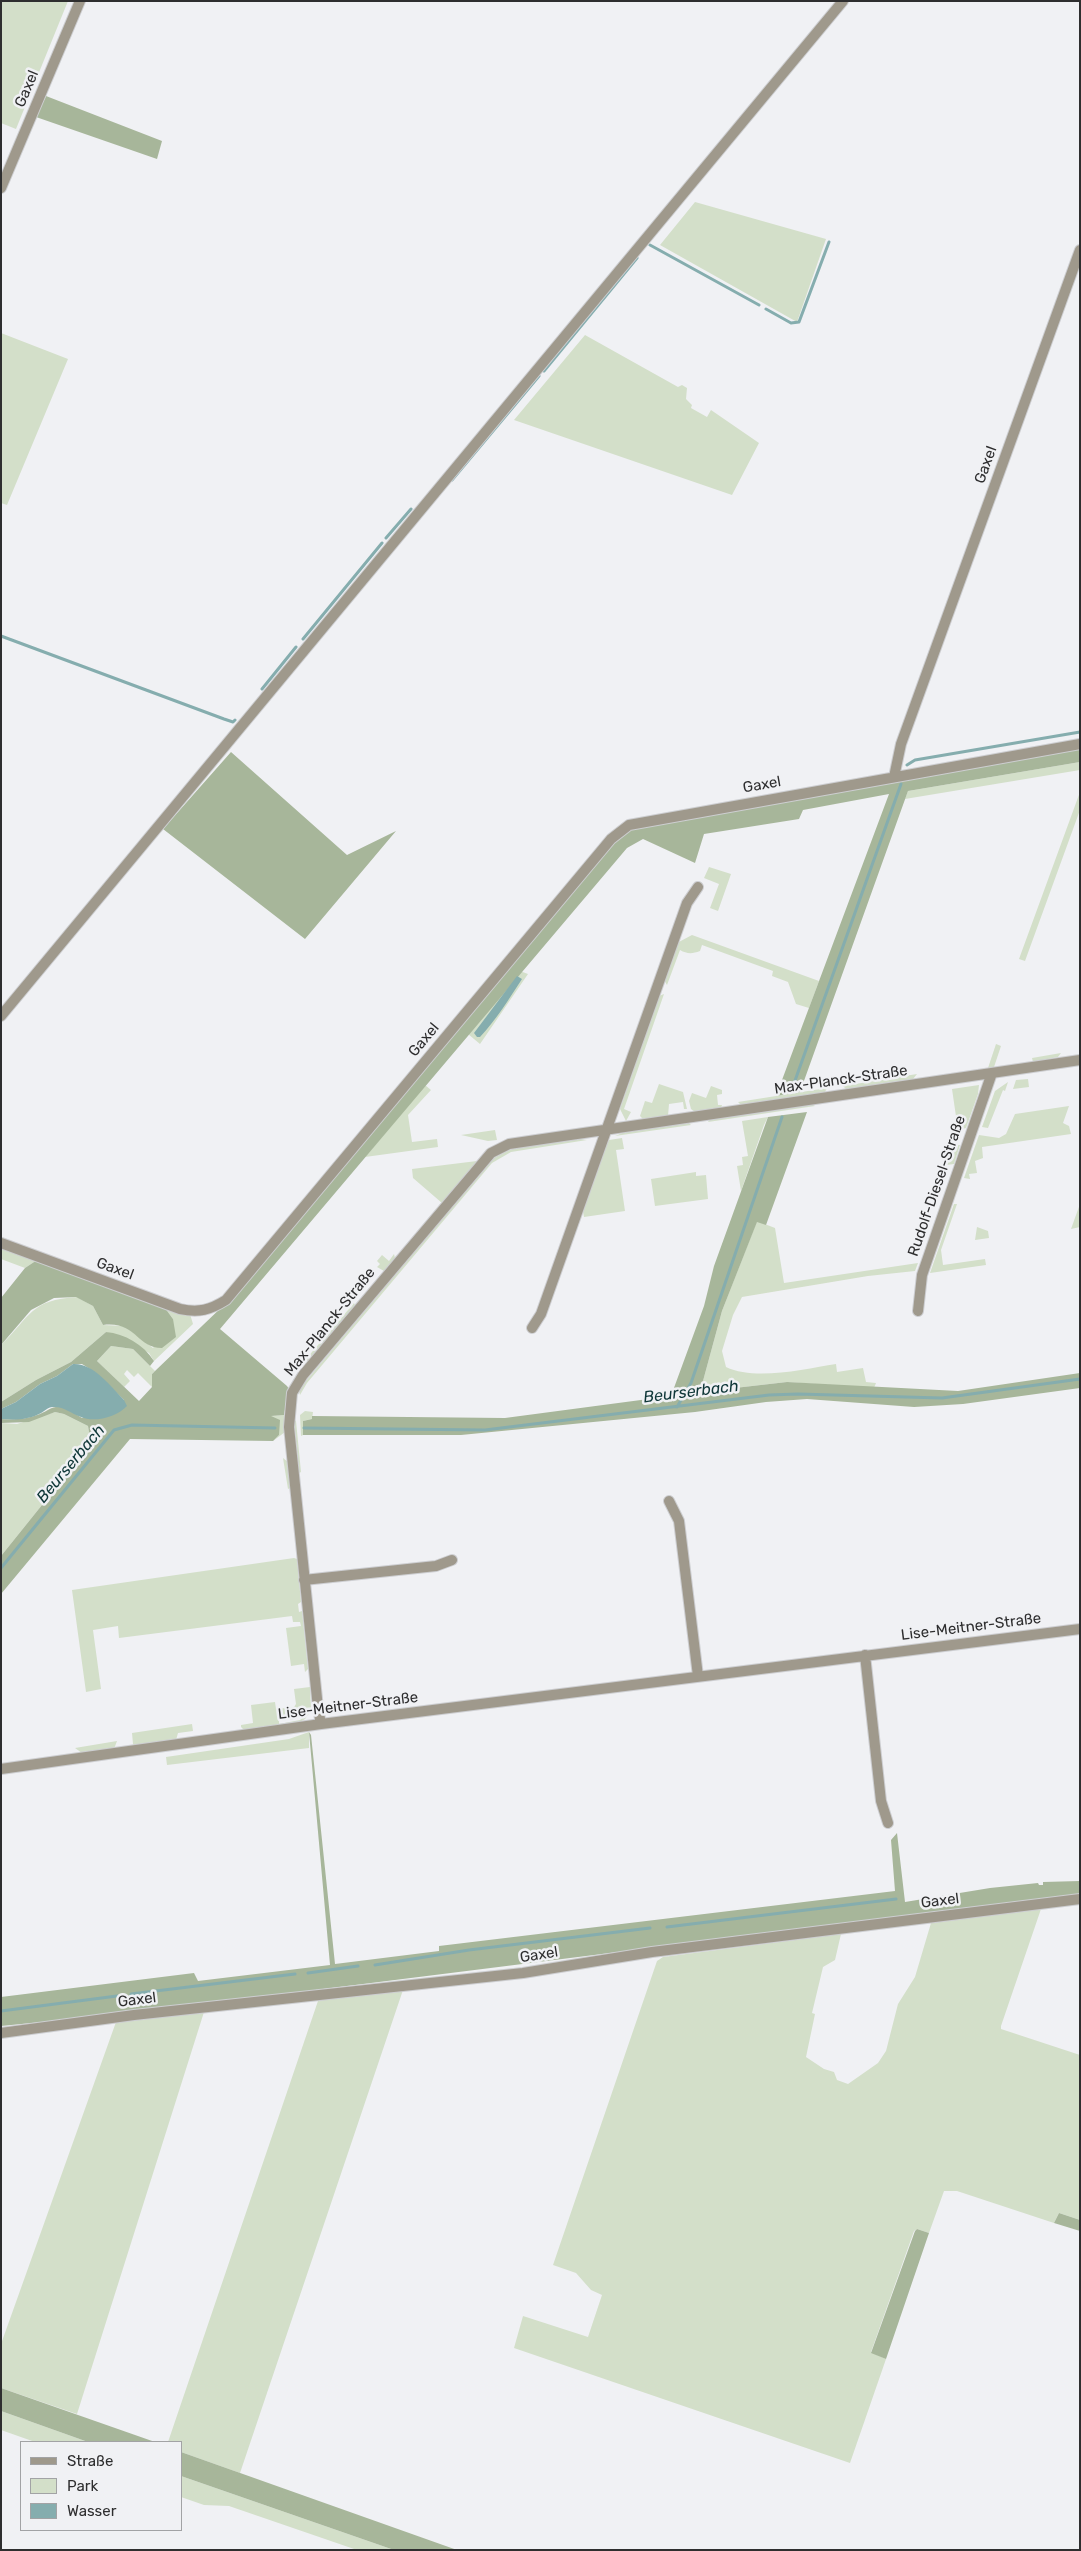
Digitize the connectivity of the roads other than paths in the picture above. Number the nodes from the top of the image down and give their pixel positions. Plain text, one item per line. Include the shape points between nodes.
1 (80, 1) edge
2 (843, 1) edge
3 (1, 188) edge
4 (1080, 250) edge
5 (1080, 744) edge
6 (894, 776) junction
7 (698, 887) dead end
8 (1, 1016) edge
9 (1080, 1060) edge
10 (992, 1073) junction
11 (608, 1131) junction
12 (1, 1243) edge
13 (918, 1311) dead end
14 (532, 1328) dead end
15 (669, 1501) dead end
16 (452, 1560) dead end
17 (304, 1580) junction
18 (1080, 1629) edge
19 (865, 1655) junction
20 (698, 1676) junction
21 (321, 1724) junction
22 (1, 1769) edge
23 (888, 1823) dead end
24 (1080, 1899) edge
25 (1, 2033) edge

1 - 3 street, Gaxel
2 - 8 street
4 - 6 street, Gaxel via 897,754
5 - 6 street, Gaxel
6 - 12 street, Gaxel via 629,825 619,832 226,1300 215,1307 204,1311 180,1309
7 - 11 street via 687,903
9 - 10 street, Max-Planck-Straße
10 - 11 street, Max-Planck-Straße
10 - 13 street, Rudolf-Diesel-Straße via 922,1275
11 - 14 street via 541,1314
11 - 17 street, Max-Planck-Straße via 509,1144 491,1153 296,1385 290,1402 289,1427
15 - 20 street via 679,1521
16 - 17 street via 436,1566
17 - 21 street, Max-Planck-Straße
18 - 19 street, Lise-Meitner-Straße
19 - 20 street, Lise-Meitner-Straße
19 - 23 street via 881,1801
20 - 21 street, Lise-Meitner-Straße
21 - 22 street, Lise-Meitner-Straße
24 - 25 street, Gaxel via 652,1952 523,1973 134,2015

